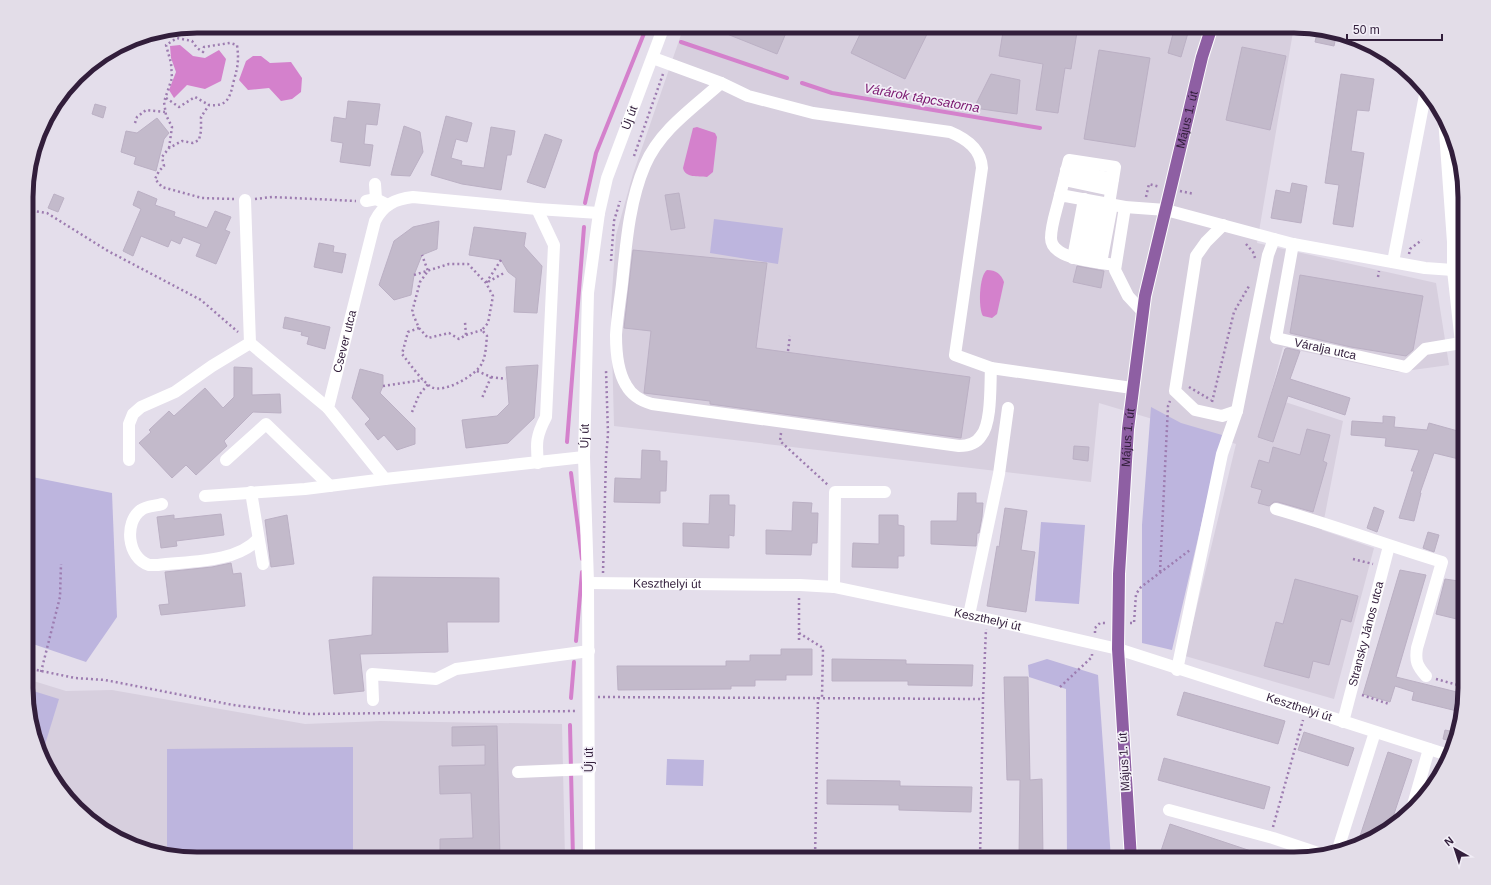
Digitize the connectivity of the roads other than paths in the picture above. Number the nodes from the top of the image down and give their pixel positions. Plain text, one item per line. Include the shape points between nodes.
1 (661, 33) edge
2 (1210, 33) edge
3 (652, 58) junction
4 (721, 83) junction
5 (1424, 98) edge
6 (1445, 132) edge
7 (1066, 170) junction
8 (1113, 179) junction
9 (375, 184) dead end
10 (1060, 195) junction
11 (245, 200) road end
12 (1100, 202) junction
13 (388, 205) junction
14 (1125, 207) junction
15 (538, 209) junction
16 (1166, 210) junction
17 (600, 213) junction
18 (1223, 225) junction
19 (1274, 239) junction
20 (1293, 244) junction
21 (1088, 260) junction
22 (1393, 262) junction
23 (1458, 264) edge
24 (1115, 265) junction
25 (1458, 269) edge
26 (1142, 311) junction
27 (250, 343) junction
28 (1458, 344) edge
29 (991, 368) junction
30 (1132, 388) junction
31 (328, 408) junction
32 (1008, 408) dead end
33 (1237, 412) junction
34 (584, 457) junction
35 (129, 460) dead end
36 (226, 460) dead end
37 (538, 463) junction
38 (385, 479) junction
39 (330, 486) junction
40 (250, 492) junction
41 (885, 492) dead end
42 (205, 496) dead end
43 (162, 504) dead end
44 (1276, 509) dead end
45 (258, 539) junction
46 (1389, 546) junction
47 (262, 564) dead end
48 (588, 583) junction
49 (834, 587) junction
50 (969, 615) junction
51 (1118, 649) junction
52 (589, 651) junction
53 (1177, 670) junction
54 (1426, 676) road end
55 (373, 700) dead end
56 (1343, 722) junction
57 (1374, 732) junction
58 (1429, 749) junction
59 (1445, 754) edge
60 (590, 769) junction
61 (518, 772) dead end
62 (1415, 798) edge
63 (1169, 810) dead end
64 (1339, 845) edge
65 (1313, 851) edge
66 (589, 852) edge
67 (1131, 852) edge

1 - 3 street, Új út
2 - 16 main road, Május 1. út
3 - 4 street
3 - 17 street, Új út via 607,178
4 - 29 street via 748,96 814,113 950,132 969,141 980,156 982,168 955,355
4 - 29 street via 684,114 664,135 645,164 628,234 616,335 619,362 626,386 641,401 652,404 968,446 981,436 986,426
5 - 22 street
6 - 23 street via 1453,242
7 - 8 street
7 - 8 street
7 - 10 street
8 - 12 street
9 - 13 street via 371,200
10 - 12 street
10 - 21 street via 1051,239 1054,247 1060,253
11 - 27 street
12 - 14 street
12 - 21 street
12 - 21 street
13 - 15 street, Csever utca via 399,198 413,197
13 - 31 street, Csever utca via 374,222
14 - 16 street
14 - 24 street
15 - 17 street, Csever utca
15 - 37 street via 554,245 546,417 536,443
16 - 18 street
16 - 26 main road, Május 1. út
17 - 34 street, Új út via 588,293
18 - 19 street
18 - 33 street via 1196,256 1175,391 1195,410 1222,416
19 - 20 street
19 - 33 street via 1268,255
20 - 22 street
20 - 28 street, Váralja utca via 1276,338 1406,367 1425,349
21 - 24 street
22 - 25 street via 1425,268
24 - 26 street via 1128,296
26 - 30 main road, Május 1. út
27 - 31 street
27 - 35 street via 175,392 133,414 128,424
29 - 30 street
30 - 51 main road, Május 1. út via 1123,488
31 - 38 street
32 - 50 street via 999,474
33 - 53 street via 1222,454
34 - 37 street
34 - 48 street, Új út
36 - 39 street via 266,424
37 - 38 street
38 - 39 street
39 - 40 street
40 - 42 street
40 - 45 street
41 - 49 street via 835,492
43 - 45 street via 142,509 131,522 130,532 134,550 148,565 232,555
44 - 46 street
45 - 47 street
46 - 54 street via 1442,562 1415,661
46 - 56 street, Stransky János utca
48 - 49 street, Keszthelyi út via 800,584
48 - 52 street, Új út
49 - 50 street, Keszthelyi út
50 - 51 street, Keszthelyi út
51 - 53 street, Keszthelyi út
51 - 67 main road, Május 1. út
52 - 55 street via 456,669 436,679 372,674
52 - 60 street, Új út
53 - 56 street, Keszthelyi út
56 - 57 street, Keszthelyi út
57 - 58 street, Keszthelyi út
57 - 64 street
58 - 59 street, Keszthelyi út
58 - 62 street
60 - 61 street
60 - 66 street, Új út
63 - 65 street

